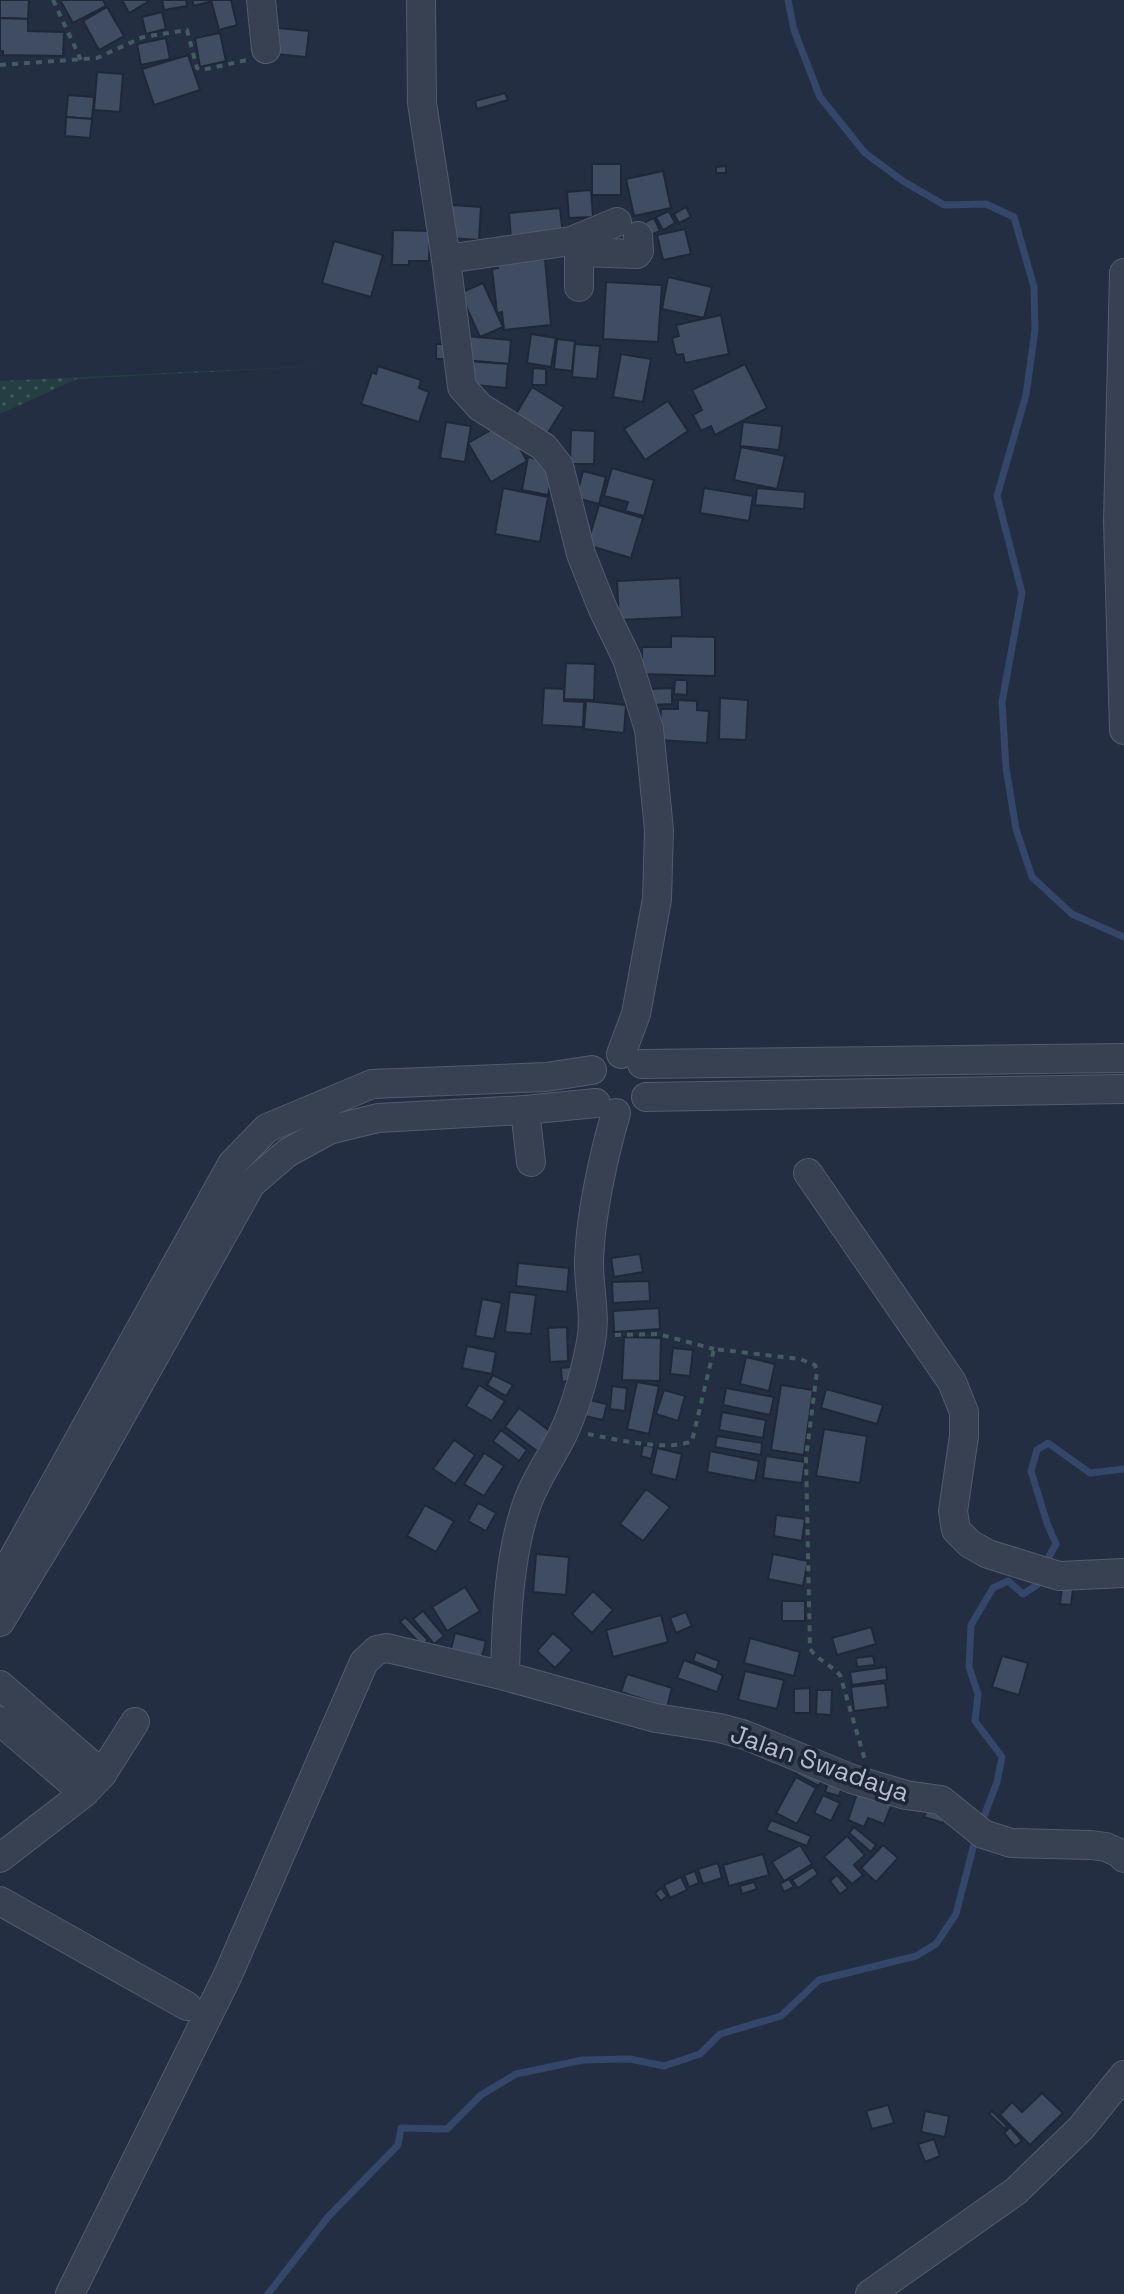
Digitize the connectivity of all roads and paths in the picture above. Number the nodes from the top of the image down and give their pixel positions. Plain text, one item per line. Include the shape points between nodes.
1 (53, 0) edge
2 (261, 0) edge
3 (421, 0) edge
4 (266, 49) joint
5 (81, 60) junction
6 (0, 65) edge
7 (580, 246) junction
8 (446, 259) junction
9 (1124, 273) edge
10 (579, 287) dead end
11 (1124, 730) edge
12 (1124, 1058) edge
13 (631, 1059) junction
14 (592, 1070) junction
15 (1124, 1089) edge
16 (646, 1097) junction
17 (606, 1108) junction
18 (525, 1110) junction
19 (531, 1162) dead end
20 (808, 1173) dead end
21 (592, 1334) junction
22 (714, 1349) junction
23 (565, 1430) junction
24 (65, 1492) junction
25 (1124, 1573) edge
26 (0, 1582) edge
27 (0, 1622) edge
28 (505, 1676) junction
29 (0, 1685) edge
30 (0, 1721) edge
31 (135, 1722) dead end
32 (93, 1783) junction
33 (871, 1785) junction
34 (0, 1858) edge
35 (1124, 1858) edge
36 (0, 1901) edge
37 (187, 2006) dead end
38 (1124, 2075) edge
39 (70, 2294) edge
40 (870, 2294) edge

1 - 5 path
2 - 4 street
3 - 8 street via 422,103
4 - 5 path via 256,57 202,70 187,30 143,37
5 - 6 path
7 - 7 street via 627,229 637,254
7 - 8 street
7 - 10 street
8 - 13 street via 462,387 480,407 544,447 559,466 581,554 627,659 649,729 659,830 657,899
9 - 11 street via 1118,521
12 - 13 street
13 - 14 street via 609,1055
13 - 16 street via 647,1074
14 - 17 street via 590,1093
14 - 24 street via 546,1077 372,1084 267,1128 232,1164
15 - 16 street
16 - 17 street via 628,1112
17 - 18 street
17 - 21 street via 606,1147 589,1263
18 - 19 street
18 - 24 street via 378,1118 329,1130 287,1153 251,1184
20 - 25 street via 952,1382 964,1412 953,1511 956,1530 988,1554 1059,1576
21 - 22 path via 658,1334
21 - 23 street
22 - 23 path via 692,1441 649,1443
22 - 33 path via 800,1359 812,1362 817,1371 806,1458 810,1649 840,1675
23 - 28 street via 533,1488 523,1519 508,1612
24 - 26 street
24 - 27 street
28 - 33 street, Jalan Swadaya via 656,1718 745,1735
28 - 39 street, Jalan Swadaya via 387,1648 364,1662 227,1977
29 - 32 street
30 - 32 street
31 - 32 street
32 - 34 street
33 - 35 street, Jalan Swadaya via 941,1800 983,1834 1025,1845 1106,1847
36 - 37 street
38 - 40 street via 1081,2128 1016,2191

